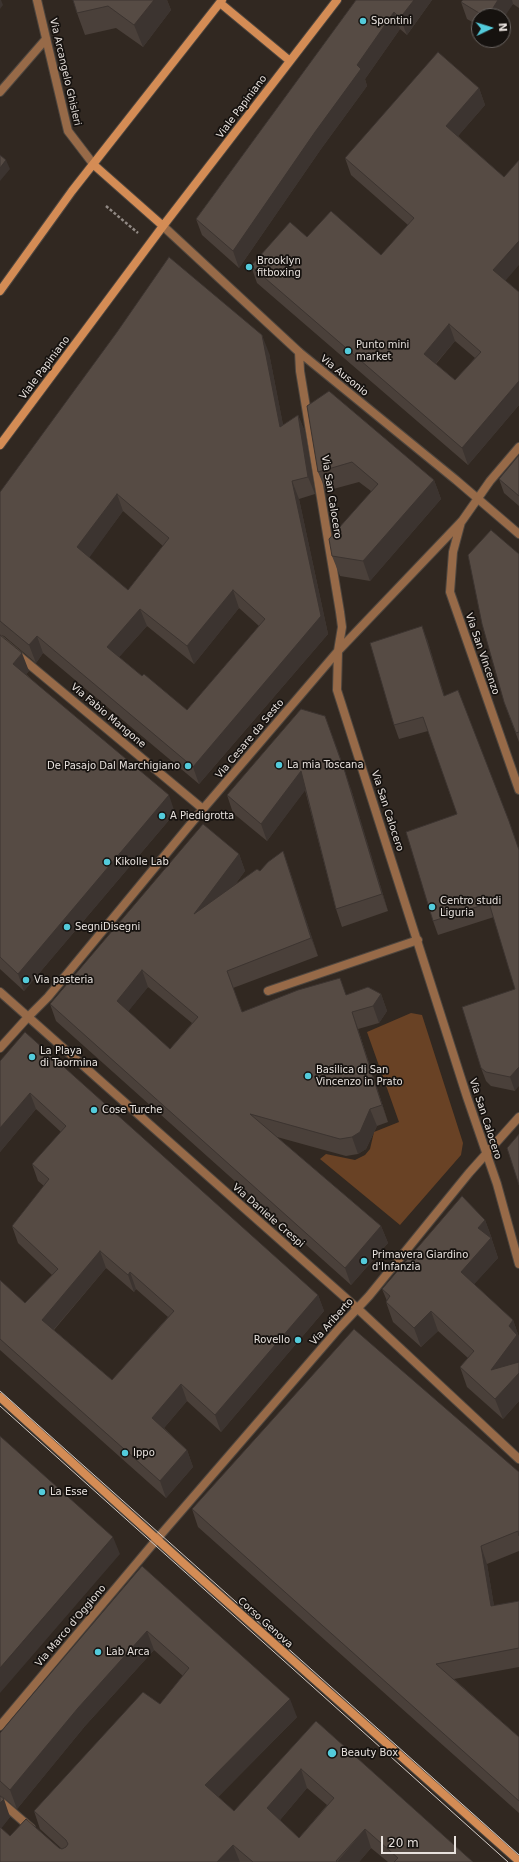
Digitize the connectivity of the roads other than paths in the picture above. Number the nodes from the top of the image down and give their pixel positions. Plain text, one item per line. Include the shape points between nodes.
1 (37, 0) edge
2 (337, 0) edge
3 (221, 2) edge
4 (46, 38) junction
5 (290, 61) junction
6 (0, 92) edge
7 (94, 165) junction
8 (163, 226) junction
9 (0, 291) edge
10 (299, 352) junction
11 (0, 445) edge
12 (519, 447) edge
13 (477, 499) junction
14 (462, 521) junction
15 (519, 534) edge
16 (0, 640) edge
17 (338, 651) junction
18 (519, 790) edge
19 (203, 809) junction
20 (418, 940) junction
21 (268, 991) dead end
22 (0, 992) edge
23 (28, 1017) junction
24 (0, 1048) edge
25 (519, 1117) edge
26 (486, 1154) junction
27 (517, 1249) edge
28 (519, 1264) edge
29 (358, 1308) junction
30 (0, 1397) edge
31 (519, 1459) edge
32 (157, 1539) junction
33 (0, 1726) edge
34 (0, 1801) edge
35 (40, 1836) edge
36 (519, 1862) edge

1 - 4 street, Via Arcangelo Ghisleri
2 - 5 main road, Viale Papiniano
3 - 5 main road
3 - 7 main road
4 - 6 street
4 - 7 street, Via Arcangelo Ghisleri via 68,131
5 - 8 main road, Viale Papiniano
7 - 8 main road
7 - 9 main road via 72,191
8 - 10 street, Via Ausonio
8 - 11 main road, Viale Papiniano
10 - 13 street, Via Ausonio
10 - 17 street, Via San Calocero via 342,627
12 - 13 street, Via Cesare da Sesto
13 - 14 street, Via Cesare da Sesto
13 - 15 street, Via Ausonio
14 - 17 street, Via Cesare da Sesto
14 - 18 street, Via San Vincenzo via 453,552 450,592
16 - 19 street, Via Fabio Mangone
17 - 19 street, Via Cesare da Sesto
17 - 20 street, Via San Calocero via 337,690
19 - 23 street, Via Cesare da Sesto via 48,997
20 - 21 street
20 - 26 street, Via San Calocero
22 - 23 street, Via Daniele Crespi
23 - 24 street, Via Cesare da Sesto
23 - 29 street, Via Daniele Crespi
25 - 26 street, Via Ariberto
26 - 27 street, Via San Calocero
26 - 29 street, Via Ariberto
27 - 28 street, Via San Calocero
29 - 31 street, Via Daniele Crespi
29 - 32 street, Via Ariberto
30 - 32 main road, Corso Genova
32 - 33 street, Via Marco d'Oggiono
32 - 36 main road, Corso Genova
34 - 35 street

